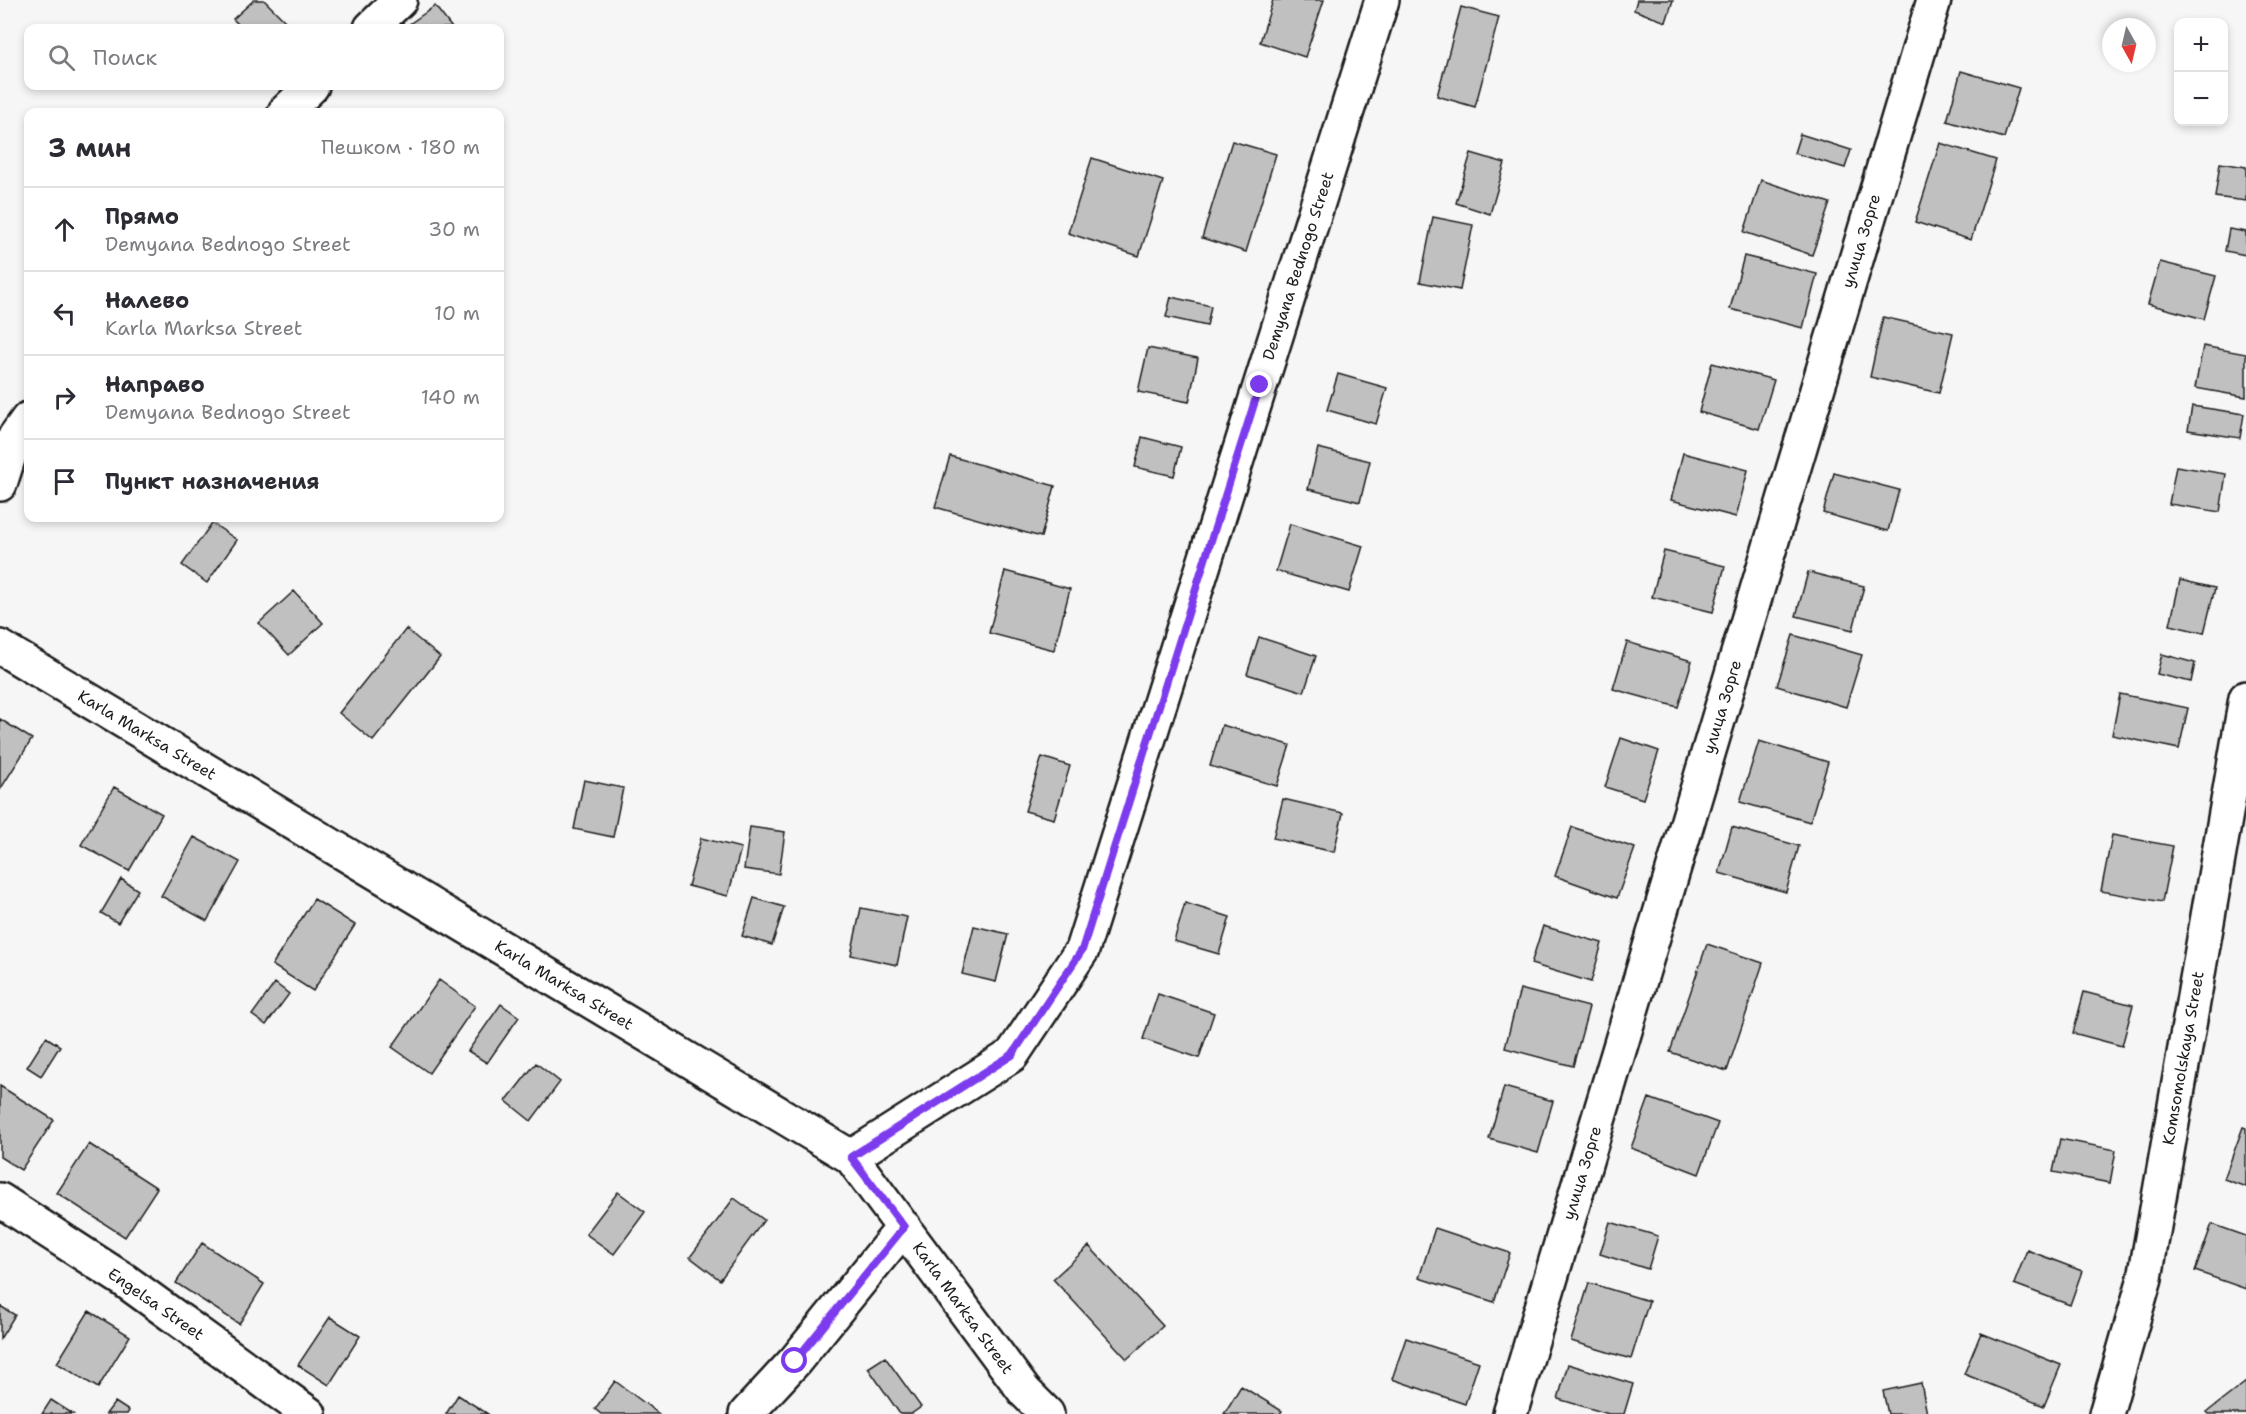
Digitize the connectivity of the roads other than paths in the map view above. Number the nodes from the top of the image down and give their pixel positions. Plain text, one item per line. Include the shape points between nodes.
1 (400, 0) edge
2 (1382, 0) edge
3 (1934, 0) edge
4 (374, 24) edge
5 (308, 90) edge
6 (289, 108) edge
7 (24, 425) edge
8 (0, 484) edge
9 (0, 647) edge
10 (2246, 698) edge
11 (851, 1157) junction
12 (0, 1200) edge
13 (904, 1227) junction
14 (309, 1414) edge
15 (746, 1414) edge
16 (1047, 1414) edge
17 (1510, 1414) edge
18 (2106, 1414) edge

1 - 4 street
2 - 11 street, Demyana Bednogo Street via 1082,950 1012,1055
3 - 17 street, улица Зорге
5 - 6 street
7 - 8 street via 15,437
9 - 11 street, Karla Marksa Street
10 - 18 street, Komsomolskaya Street via 2145,1278
11 - 13 street, Karla Marksa Street
12 - 14 street, Engelsa Street via 124,1280
13 - 15 street via 795,1361
13 - 16 street, Karla Marksa Street via 1025,1392

